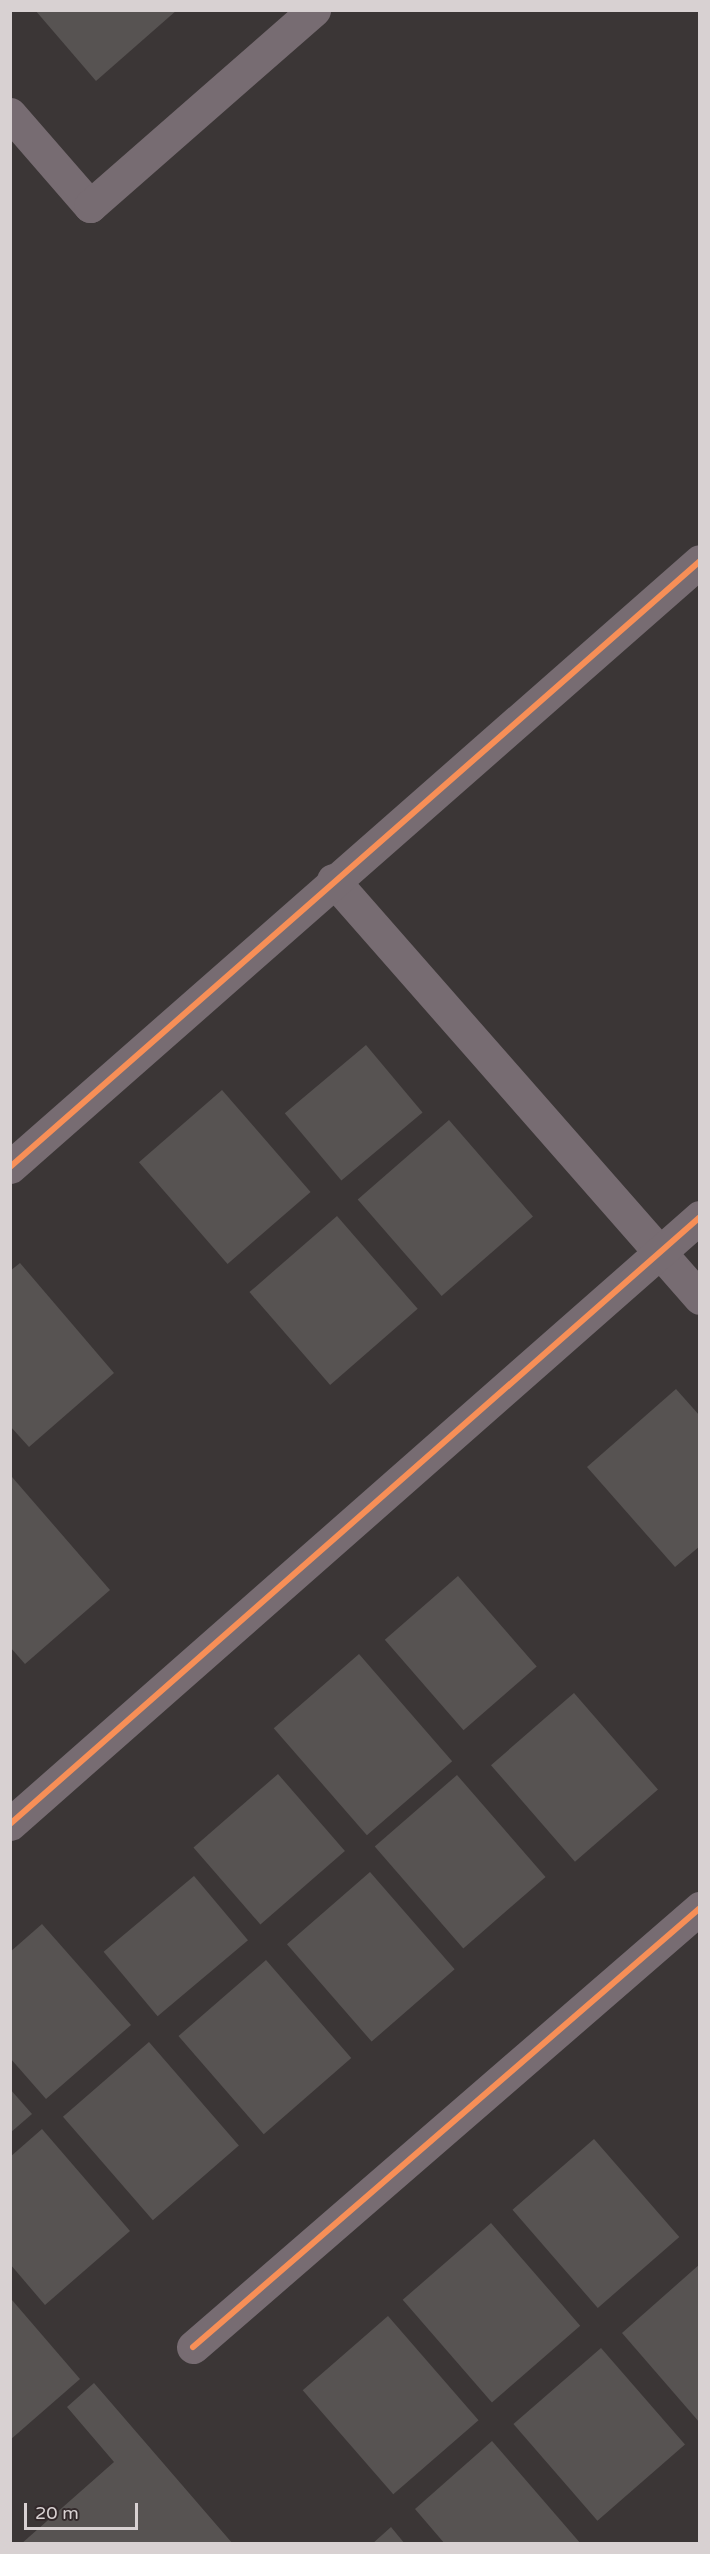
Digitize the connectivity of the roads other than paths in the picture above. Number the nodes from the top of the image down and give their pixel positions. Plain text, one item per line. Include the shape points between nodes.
1 (314, 10) edge
2 (10, 114) edge
3 (699, 561) edge
4 (333, 880) junction
5 (10, 1167) edge
6 (699, 1217) edge
7 (660, 1252) junction
8 (699, 1299) edge
9 (10, 1824) edge
10 (699, 1908) edge
11 (193, 2347) dead end

1 - 2 street via 90,206
3 - 4 street
4 - 5 street
4 - 7 street
6 - 7 street
7 - 8 street
7 - 9 street
10 - 11 street

